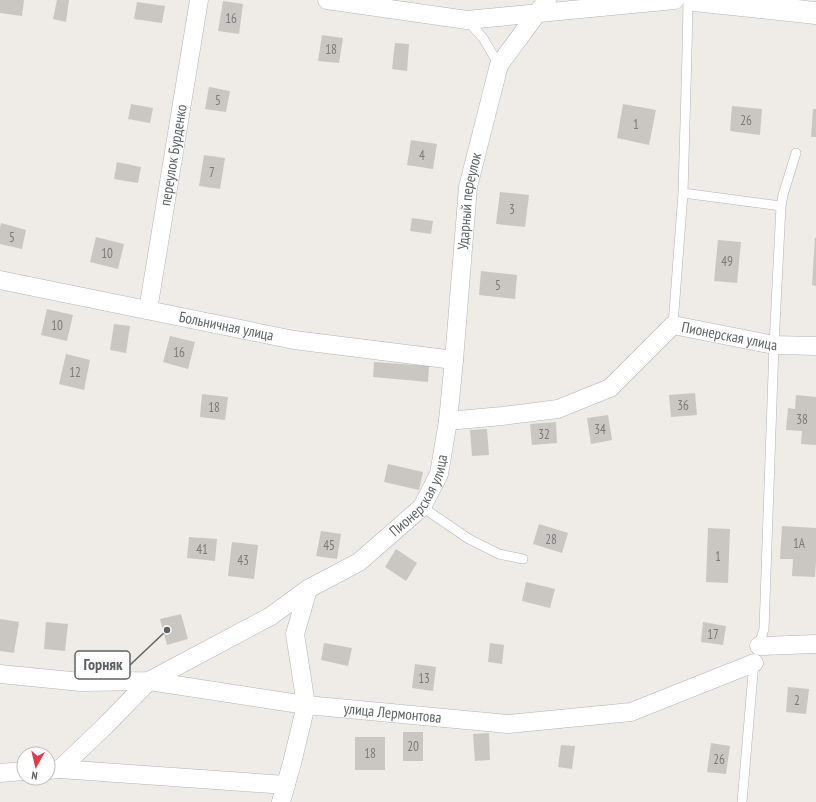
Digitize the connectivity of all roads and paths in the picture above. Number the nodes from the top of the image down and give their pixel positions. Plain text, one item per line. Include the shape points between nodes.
1 (199, 0) edge
2 (327, 0) edge
3 (675, 0) edge
4 (688, 0) edge
5 (694, 0) edge
6 (542, 7) edge
7 (816, 13) edge
8 (467, 20) junction
9 (499, 65) junction
10 (796, 153) dead end
11 (683, 193) junction
12 (781, 206) junction
13 (0, 280) edge
14 (148, 310) junction
15 (673, 325) junction
16 (774, 345) junction
17 (816, 346) edge
18 (454, 360) junction
19 (448, 421) junction
20 (422, 507) junction
21 (523, 559) dead end
22 (308, 589) junction
23 (816, 644) edge
24 (756, 655) junction
25 (0, 674) edge
26 (149, 681) junction
27 (306, 705) junction
28 (56, 767) edge
29 (56, 769) edge
30 (16, 772) edge
31 (0, 773) edge
32 (286, 784) junction
33 (281, 802) edge
34 (742, 802) edge

1 - 14 street, переулок Бурденко
2 - 8 street
3 - 6 street
4 - 11 lane
5 - 7 street
6 - 8 street
6 - 9 street, Ударный переулок
8 - 9 lane via 483,38
9 - 18 street, Ударный переулок via 468,187
10 - 12 lane
11 - 12 lane
11 - 15 lane
12 - 16 lane
13 - 14 street, Больничная улица
14 - 18 street, Больничная улица via 294,340
15 - 16 street, Пионерская улица
15 - 19 street, Пионерская улица via 610,388 558,409
16 - 17 street, Пионерская улица
16 - 24 lane via 764,629
18 - 19 street, Ударный переулок
19 - 20 street, Пионерская улица via 439,474
20 - 21 lane via 469,539 499,554
20 - 22 street, Пионерская улица via 359,562
22 - 26 street, Пионерская улица via 271,616
22 - 27 street via 295,634
23 - 24 street, улица Лермонтова
24 - 27 street, улица Лермонтова via 631,712 508,724
24 - 34 lane
25 - 26 street, Пионерская улица via 81,682
26 - 27 street, улица Лермонтова
26 - 28 street via 105,726
27 - 32 street
29 - 32 street
30 - 31 street
32 - 33 street

